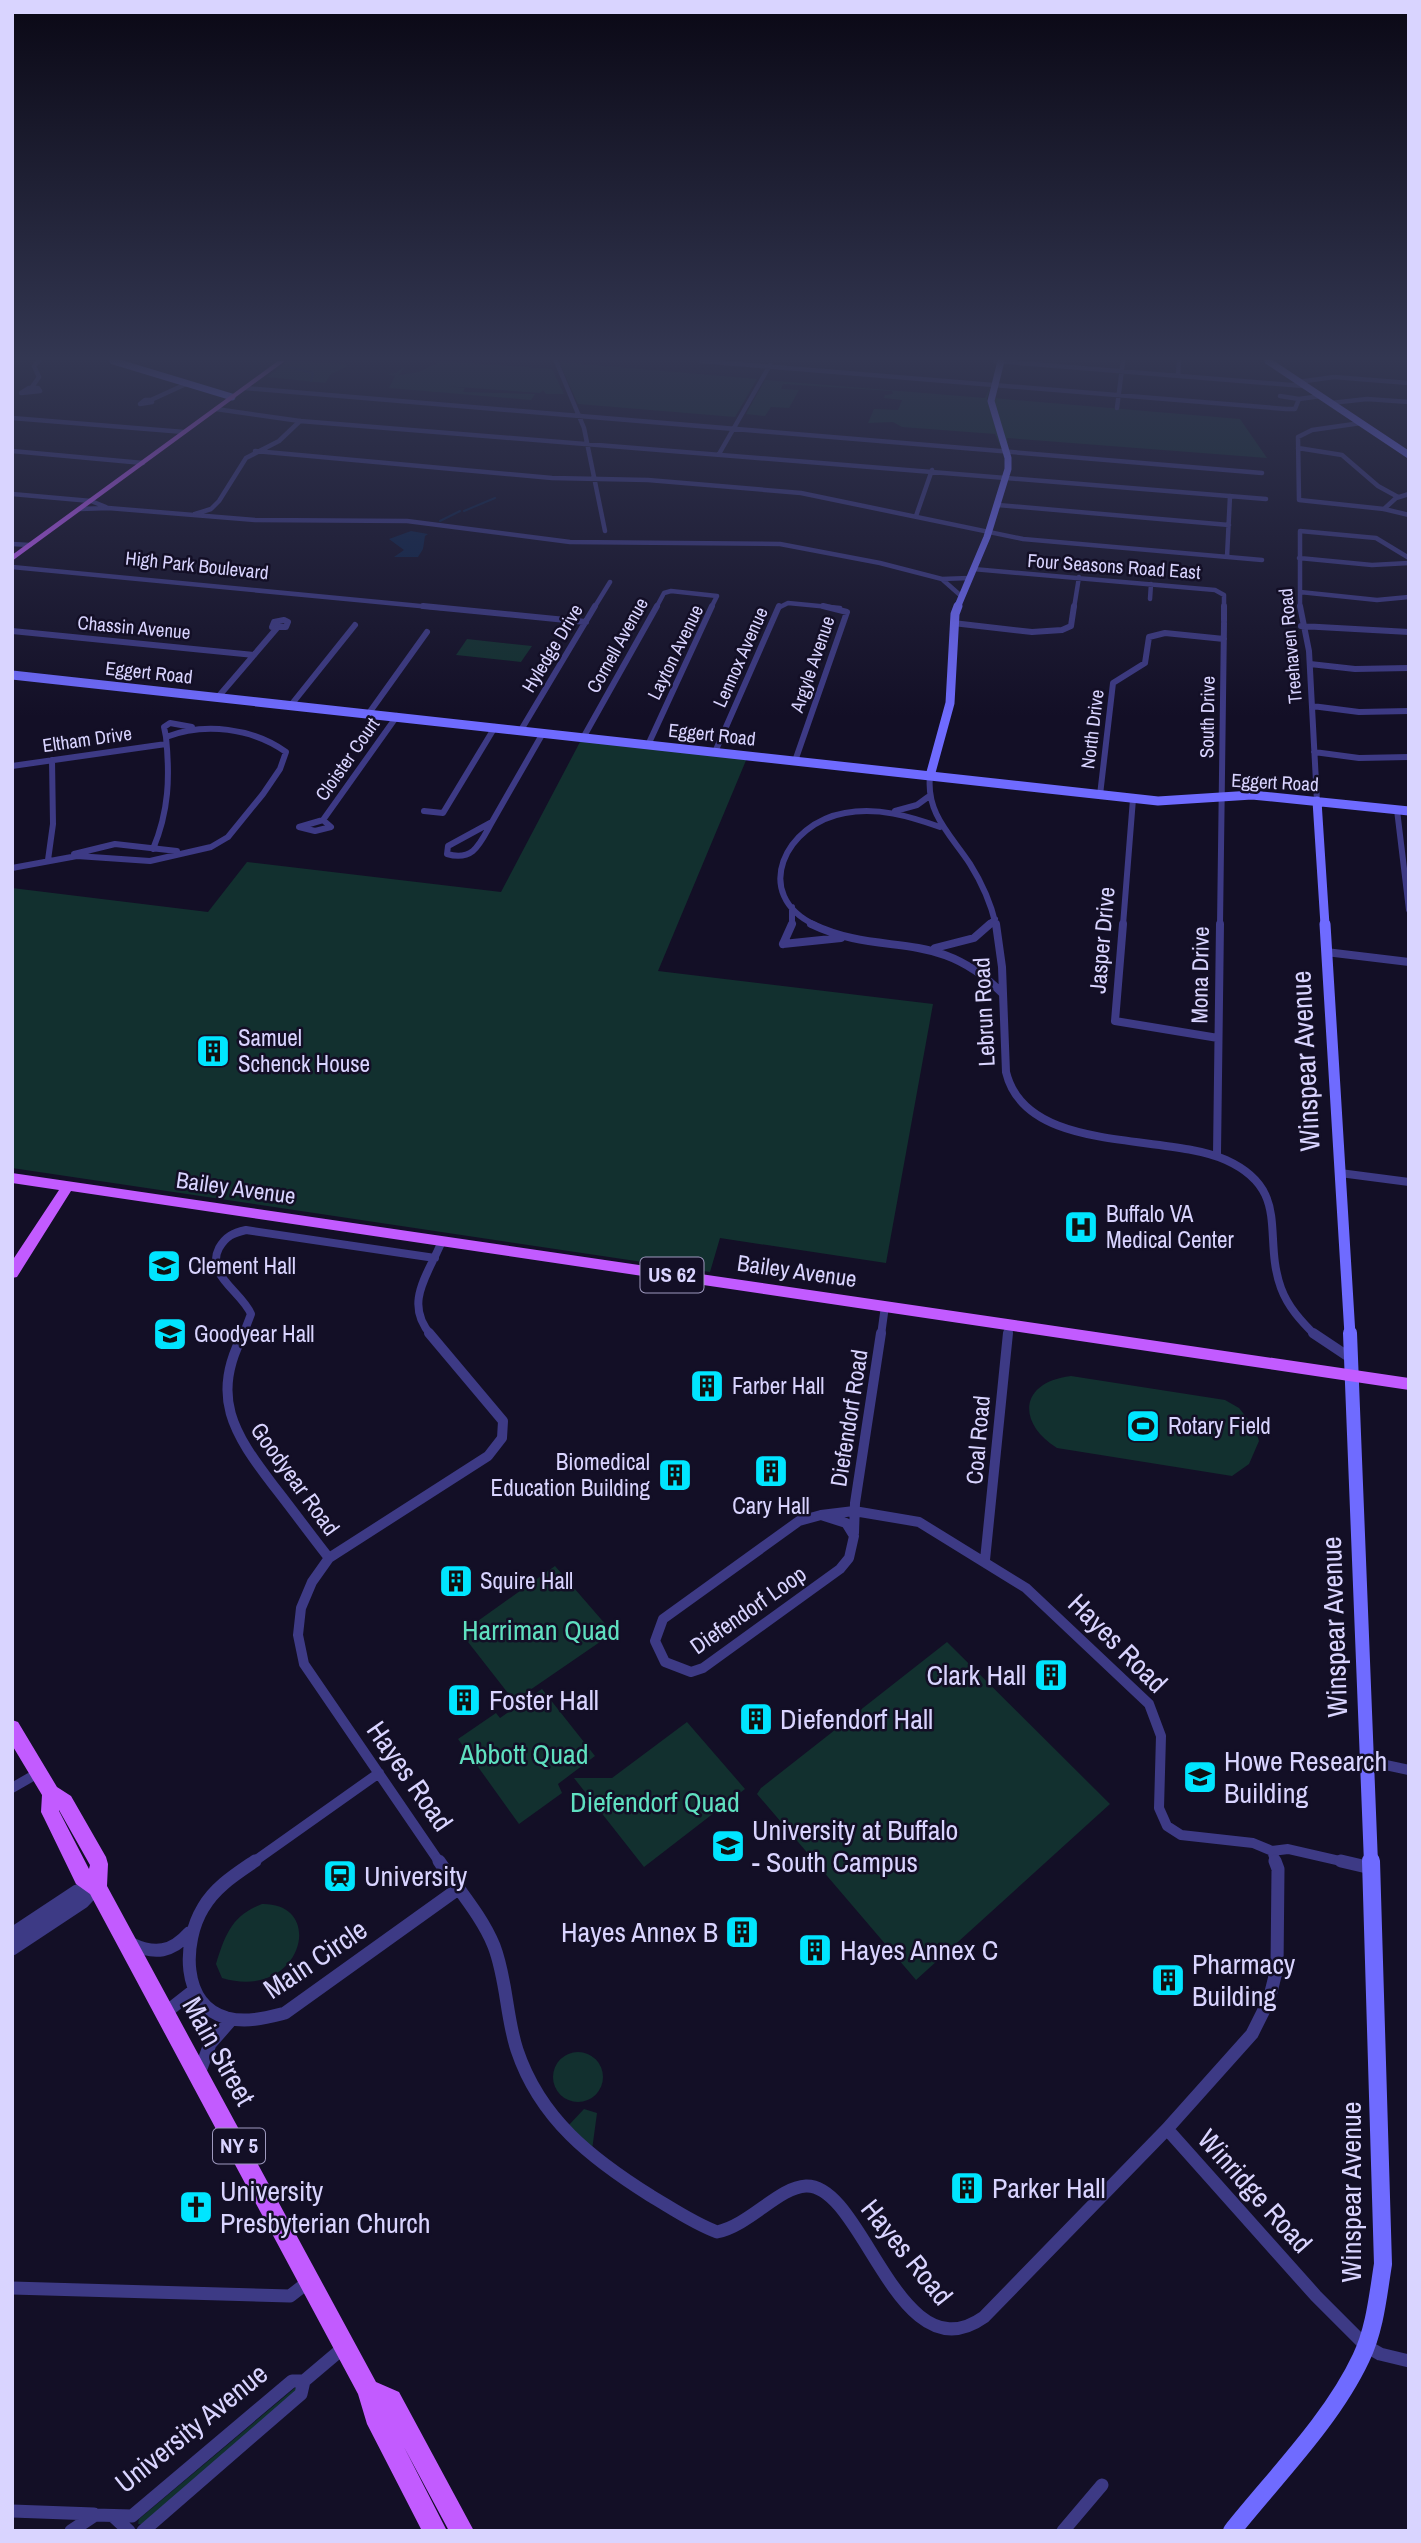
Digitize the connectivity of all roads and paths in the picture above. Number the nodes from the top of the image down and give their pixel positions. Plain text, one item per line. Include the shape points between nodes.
1 (595, 479) edge
2 (120, 480) edge
3 (230, 480) edge
4 (615, 480) edge
5 (929, 480) edge
6 (1005, 480) edge
7 (1038, 480) edge
8 (1298, 480) edge
9 (1371, 480) edge
10 (12, 494) edge
11 (1409, 494) edge
12 (1230, 496) junction
13 (1398, 497) junction
14 (1266, 499) dead end
15 (91, 501) junction
16 (998, 505) junction
17 (108, 508) junction
18 (80, 509) junction
19 (211, 509) junction
20 (1384, 509) junction
21 (1409, 515) edge
22 (186, 516) junction
23 (916, 516) junction
24 (227, 519) junction
25 (1229, 526) junction
26 (605, 531) junction
27 (988, 534) junction
28 (584, 543) junction
29 (12, 544) edge
30 (636, 544) junction
31 (30, 545) junction
32 (1227, 556) junction
33 (1300, 558) junction
34 (1262, 560) dead end
35 (1409, 560) edge
36 (12, 563) edge
37 (973, 569) junction
38 (1079, 577) junction
39 (969, 578) junction
40 (942, 579) junction
41 (610, 582) dead end
42 (1151, 584) junction
43 (1300, 592) junction
44 (692, 593) joint
45 (960, 595) junction
46 (1409, 597) edge
47 (1150, 599) dead end
48 (813, 605) joint
49 (586, 622) junction
50 (953, 623) junction
51 (355, 625) dead end
52 (1301, 626) junction
53 (276, 628) dead end
54 (12, 631) edge
55 (427, 632) dead end
56 (1409, 632) edge
57 (1224, 639) junction
58 (254, 655) junction
59 (1310, 664) junction
60 (1409, 668) edge
61 (12, 675) edge
62 (218, 697) junction
63 (291, 705) junction
64 (1312, 706) junction
65 (1409, 711) edge
66 (369, 713) junction
67 (397, 716) junction
68 (192, 727) junction
69 (495, 727) junction
70 (521, 730) junction
71 (543, 733) junction
72 (583, 738) junction
73 (166, 741) junction
74 (648, 745) junction
75 (715, 752) junction
76 (1314, 752) junction
77 (1409, 757) edge
78 (52, 760) junction
79 (795, 761) junction
80 (12, 766) edge
81 (930, 776) junction
82 (1100, 795) junction
83 (1222, 796) junction
84 (928, 797) junction
85 (1133, 799) junction
86 (1317, 801) junction
87 (1397, 810) junction
88 (424, 811) dead end
89 (893, 811) junction
90 (1409, 811) edge
91 (323, 820) dead end
92 (492, 822) junction
93 (942, 828) junction
94 (153, 849) junction
95 (189, 851) junction
96 (63, 858) junction
97 (48, 860) junction
98 (12, 868) edge
99 (792, 907) junction
100 (1409, 911) edge
101 (995, 919) junction
102 (849, 938) junction
103 (930, 949) junction
104 (1326, 952) junction
105 (1409, 962) edge
106 (1002, 993) junction
107 (1218, 1038) junction
108 (1217, 1154) junction
109 (1340, 1173) junction
110 (12, 1178) edge
111 (1409, 1182) edge
112 (68, 1186) junction
113 (442, 1241) junction
114 (435, 1258) junction
115 (12, 1273) edge
116 (886, 1306) junction
117 (1009, 1324) junction
118 (1352, 1359) junction
119 (1353, 1375) junction
120 (1409, 1384) edge
121 (854, 1511) junction
122 (821, 1515) junction
123 (854, 1535) junction
124 (329, 1558) junction
125 (985, 1560) junction
126 (12, 1728) edge
127 (1367, 1761) junction
128 (1409, 1769) edge
129 (38, 1773) junction
130 (379, 1773) junction
131 (12, 1788) edge
132 (1272, 1851) junction
133 (1371, 1868) junction
134 (97, 1887) junction
135 (458, 1889) junction
136 (190, 1932) junction
137 (12, 1934) edge
138 (128, 1942) junction
139 (12, 1949) edge
140 (193, 1991) junction
141 (165, 2013) junction
142 (231, 2020) junction
143 (199, 2076) junction
144 (1167, 2129) junction
145 (309, 2280) junction
146 (12, 2288) edge
147 (1366, 2346) junction
148 (345, 2347) junction
149 (1409, 2361) edge
150 (304, 2381) junction
151 (368, 2390) junction
152 (1102, 2485) dead end
153 (12, 2511) edge
154 (95, 2515) junction
155 (112, 2515) junction
156 (71, 2531) edge
157 (129, 2531) edge
158 (143, 2531) edge
159 (435, 2531) edge
160 (462, 2531) edge
161 (1063, 2531) edge
162 (1232, 2531) edge

1 - 26 street
2 - 15 main road
3 - 19 street
4 - 23 street via 801,493
5 - 23 street
6 - 16 street, Lebrun Road
7 - 12 street
8 - 20 street via 1300,501
9 - 13 street
10 - 15 street
11 - 13 street
12 - 14 street
12 - 25 street
13 - 20 street
15 - 17 street
15 - 18 main road
16 - 25 street
16 - 27 street, Lebrun Road
17 - 18 street
17 - 22 street
18 - 31 main road
19 - 22 street
19 - 24 street
20 - 21 street
22 - 24 street
23 - 27 street
24 - 28 street via 407,521
25 - 32 street
26 - 28 street
26 - 30 street
27 - 32 street
27 - 37 street, Lebrun Road
28 - 30 street
29 - 31 street
30 - 40 street via 789,545
31 - 36 main road
32 - 34 street
33 - 35 street via 1372,565
33 - 35 street, Treehaven Road via 1301,530 1376,538
33 - 43 street, Treehaven Road
36 - 49 street, High Park Boulevard
37 - 38 street, Four Seasons Road East
37 - 39 street, Lebrun Road
38 - 42 street, Four Seasons Road East
38 - 50 street via 1071,626 1066,630
39 - 40 street
39 - 45 street, Lebrun Road
40 - 45 street
41 - 49 street, Hyledge Drive
42 - 47 street
42 - 57 street, Four Seasons Road East via 1221,592
43 - 46 street via 1371,599
43 - 52 street, Treehaven Road
44 - 72 street, Cornell Avenue via 664,593
44 - 74 street, Layton Avenue via 718,599
45 - 50 street, Lebrun Road
48 - 75 street, Lennox Avenue via 779,606
48 - 79 street, Argyle Avenue via 847,612
49 - 70 street, Hyledge Drive
50 - 81 street, Lebrun Road via 950,701
51 - 63 street
52 - 56 street
52 - 59 street, Treehaven Road
53 - 58 street
54 - 58 street, Chassin Avenue
55 - 66 street
57 - 82 street, North Drive via 1165,633 1149,637 1145,663 1113,683
57 - 83 street, South Drive
58 - 62 street
59 - 60 street
59 - 64 street, Treehaven Road
61 - 62 street, Eggert Road
62 - 63 street, Eggert Road
63 - 66 street, Eggert Road
64 - 65 street via 1359,712
64 - 76 street, Treehaven Road
66 - 67 street, Eggert Road
67 - 69 street, Eggert Road
67 - 91 street, Cloister Court
68 - 73 street
68 - 73 street via 170,723 164,727
68 - 95 street via 257,735 284,749 288,757 228,837 211,847
69 - 70 street, Eggert Road
69 - 88 street via 443,813
70 - 71 street, Eggert Road
71 - 72 street, Eggert Road
71 - 92 street
72 - 74 street, Eggert Road
73 - 78 street, Eltham Drive
73 - 94 street via 170,800
74 - 75 street, Eggert Road
75 - 79 street, Eggert Road
76 - 77 street via 1359,758
76 - 86 street, Treehaven Road
78 - 80 street, Eltham Drive
78 - 97 street via 53,824
79 - 81 street, Eggert Road
81 - 82 street, Eggert Road
81 - 84 street, Lebrun Road
82 - 85 street, Eggert Road
83 - 85 street, Eggert Road via 1176,802
83 - 86 street, Eggert Road
83 - 107 street, Mona Drive
84 - 89 street via 910,808
84 - 93 street, Lebrun Road
85 - 107 street, Jasper Drive via 1115,1021
86 - 87 street, Eggert Road
86 - 104 street, Winspear Avenue
87 - 90 street, Eggert Road
87 - 100 street
89 - 93 street
89 - 99 street via 837,814 794,840 784,855 780,877
92 - 92 street via 448,846 447,854 457,858 472,855
93 - 101 street, Lebrun Road via 975,872
94 - 95 street
94 - 96 street via 115,844
95 - 96 street via 144,862
96 - 97 street
97 - 98 street
99 - 102 street via 817,926
99 - 102 street via 792,927 783,944
101 - 103 street via 974,939
101 - 106 street, Lebrun Road
102 - 103 street
103 - 106 street via 971,965
104 - 105 street
104 - 109 street, Winspear Avenue
106 - 108 street, Lebrun Road via 1007,1077 1014,1094 1032,1112 1076,1132
107 - 108 street, Mona Drive
108 - 118 street, Lebrun Road via 1254,1179 1268,1196 1275,1216 1278,1275 1292,1308 1329,1346
109 - 111 street
109 - 118 street, Winspear Avenue
110 - 112 main road, Bailey Avenue / US 62
112 - 113 main road, Bailey Avenue / US 62
112 - 115 main road
113 - 114 street
113 - 116 main road, Bailey Avenue / US 62
114 - 124 street, Hayes Road via 416,1303 418,1320 503,1421 502,1438 488,1456
114 - 124 street, Goodyear Road via 246,1230 230,1234 219,1251 218,1276 244,1299 251,1314 228,1373 232,1425
116 - 117 main road, Bailey Avenue / US 62
116 - 121 street, Diefendorf Road
117 - 119 main road, Bailey Avenue / US 62
117 - 125 street, Coal Road
118 - 119 street, Winspear Avenue
119 - 120 main road, Bailey Avenue / US 62
119 - 127 street, Winspear Avenue
121 - 122 street, Hayes Road
121 - 123 street, Diefendorf Road
121 - 125 street, Hayes Road via 919,1522
122 - 123 street via 846,1523
122 - 123 street, Diefendorf Loop via 799,1521 663,1619 654,1643 665,1662 691,1672 703,1668 840,1569 849,1558
124 - 130 street, Hayes Road via 301,1603 300,1650 313,1679
125 - 132 street, Hayes Road via 1042,1601 1149,1704 1161,1736 1159,1808 1167,1826 1181,1835 1254,1843
126 - 129 main road, Main Street / NY 5
127 - 128 street
127 - 133 street, Winspear Avenue
129 - 131 street
129 - 134 main road, Main Street / NY 5 via 51,1793 50,1812 83,1877
130 - 135 street, Hayes Road
130 - 136 street via 224,1883 205,1903
132 - 133 street via 1289,1849
132 - 144 street, Hayes Road via 1278,1869 1278,1952 1269,2000 1243,2047
133 - 147 street, Winspear Avenue via 1384,2229 1380,2291
134 - 137 street via 77,1891
134 - 138 main road, Main Street / NY 5
134 - 139 street via 83,1902
135 - 142 street, Main Circle via 292,2010 261,2021
135 - 144 street, Hayes Road via 498,1955 514,2038 530,2083 553,2121 572,2141 648,2194 717,2232 741,2227 796,2186 823,2190 907,2300 937,2327 959,2329 984,2317
136 - 138 street via 175,1948 161,1953
136 - 140 street via 188,1975
138 - 141 main road, Main Street / NY 5
140 - 141 street
140 - 142 street via 206,2007
141 - 143 main road, Main Street / NY 5
142 - 143 street via 210,2044
143 - 145 main road, Main Street / NY 5
144 - 147 street, Winridge Road
145 - 146 street via 290,2296
145 - 148 main road, NY 5
147 - 149 street
147 - 162 street, Winspear Avenue via 1341,2395
148 - 150 street, University Avenue
148 - 151 main road, NY 5
150 - 155 street, University Avenue via 292,2381 132,2516
150 - 158 street, University Avenue via 301,2394
151 - 159 main road, NY 5 via 374,2416
151 - 160 main road, NY 5 via 391,2400
152 - 161 street
153 - 154 street, University Avenue
154 - 155 street, University Avenue
154 - 156 street
155 - 157 street

